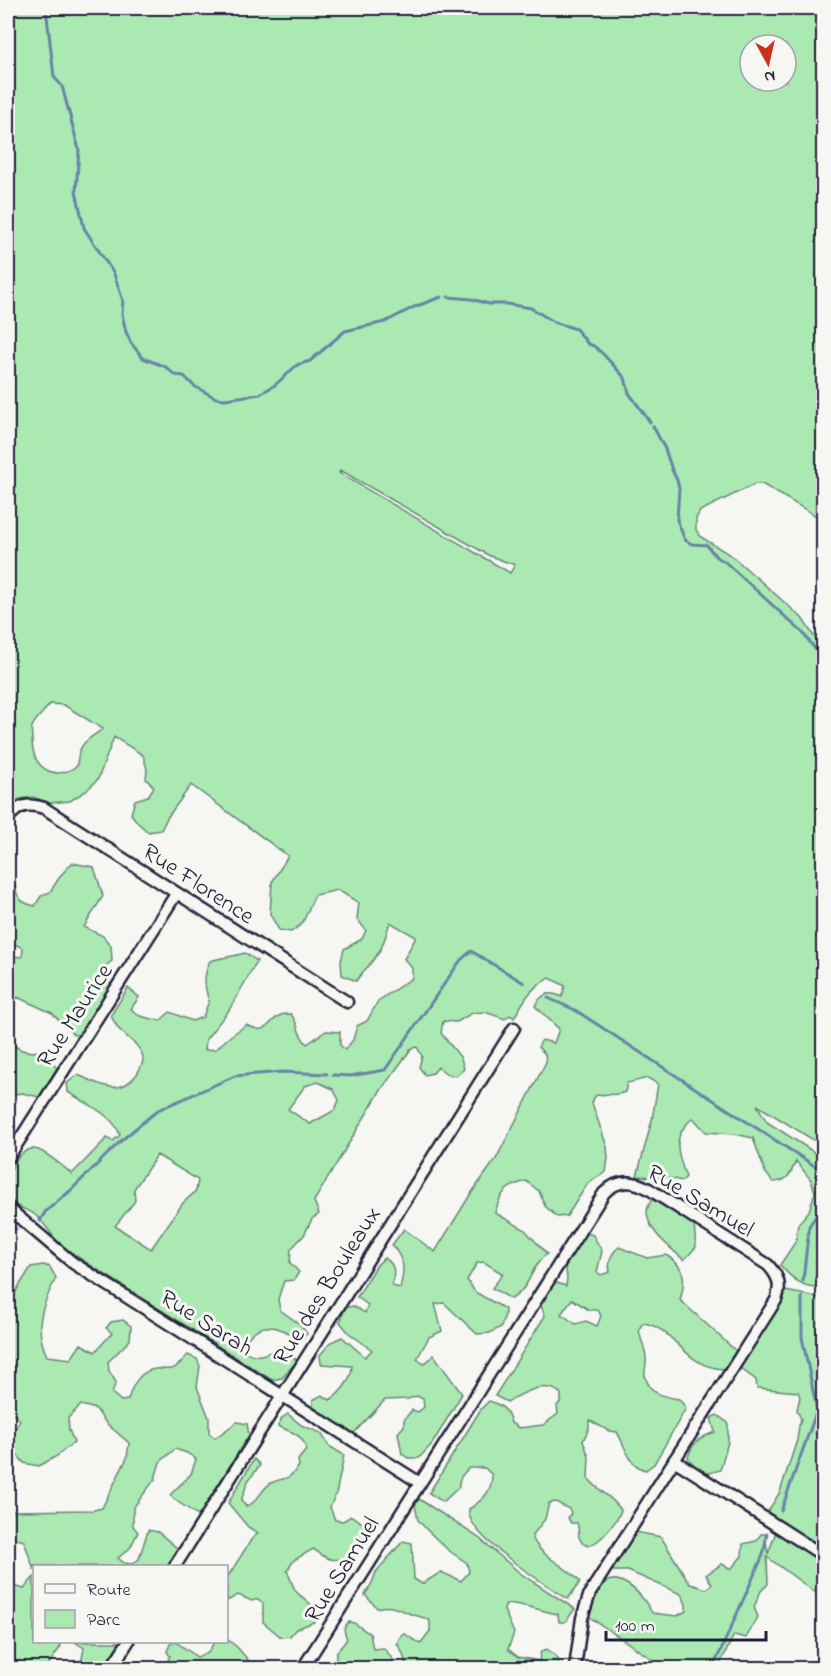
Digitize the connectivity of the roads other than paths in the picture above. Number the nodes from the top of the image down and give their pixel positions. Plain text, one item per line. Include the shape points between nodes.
1 (8, 818) edge
2 (176, 894) junction
3 (347, 1002) dead end
4 (514, 1028) dead end
5 (8, 1158) edge
6 (8, 1208) edge
7 (282, 1394) junction
8 (674, 1460) junction
9 (420, 1483) junction
10 (824, 1556) edge
11 (176, 1565) edge
12 (127, 1643) edge
13 (111, 1668) edge
14 (303, 1668) edge
15 (575, 1668) edge

1 - 2 street, Rue Florence via 18,807 44,808
2 - 3 street, Rue Florence
2 - 5 street, Rue Maurice
4 - 7 street, Rue des Bouleaux
6 - 7 street, Rue Sarah via 65,1257
7 - 9 street, Rue Sarah
7 - 11 street, Rue des Bouleaux
8 - 9 street, Rue Samuel via 776,1300 779,1285 768,1265 649,1189 624,1182 604,1193
8 - 10 street
8 - 15 street, Rue Samuel via 590,1593
9 - 14 street, Rue Samuel
12 - 13 street

